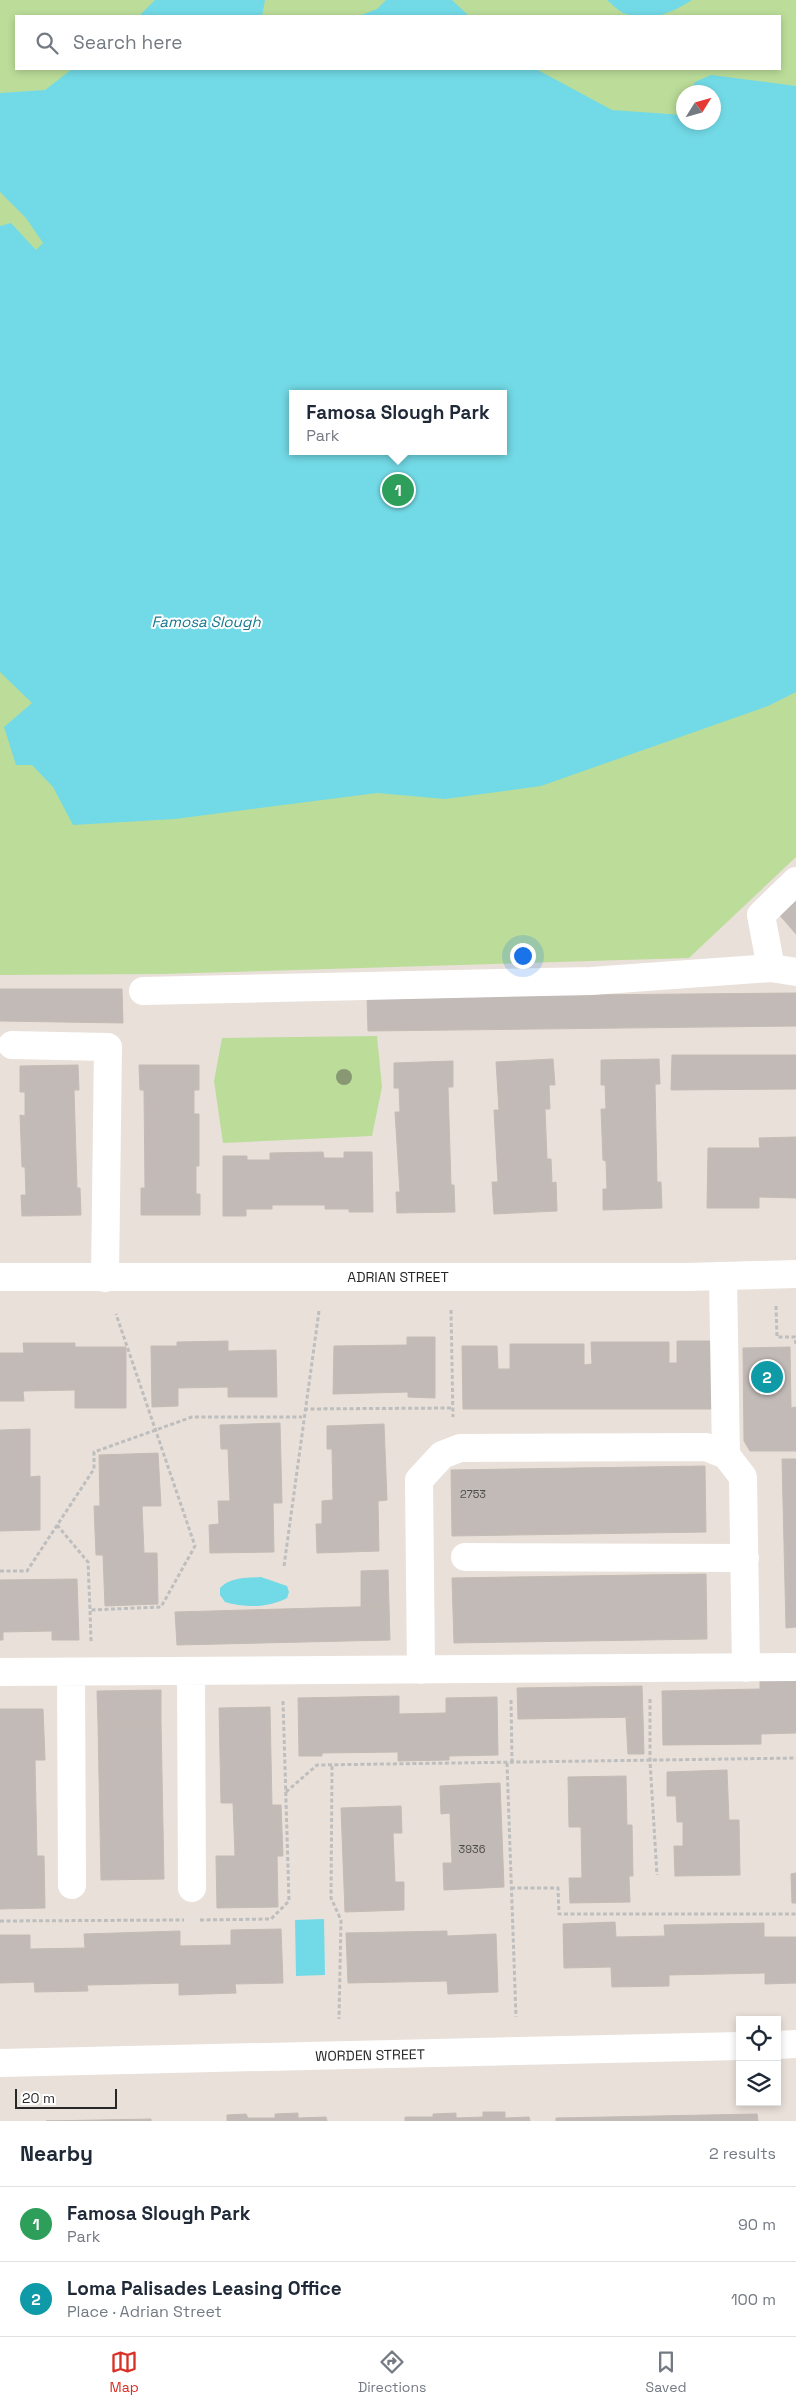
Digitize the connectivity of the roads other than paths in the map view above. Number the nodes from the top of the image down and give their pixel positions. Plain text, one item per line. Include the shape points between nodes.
1 (796, 882) edge
2 (783, 970) edge
3 (143, 990) dead end
4 (12, 1045) dead end
5 (796, 1274) edge
6 (722, 1276) junction
7 (0, 1277) edge
8 (104, 1278) junction
9 (726, 1455) junction
10 (465, 1557) dead end
11 (745, 1558) junction
12 (796, 1667) edge
13 (746, 1668) junction
14 (421, 1670) junction
15 (191, 1671) junction
16 (0, 1672) edge
17 (81, 1672) junction
18 (72, 1885) dead end
19 (192, 1888) dead end
20 (796, 2044) edge
21 (781, 2045) edge
22 (736, 2046) edge
23 (0, 2063) edge

1 - 2 street via 760,915
2 - 3 street via 591,981
4 - 8 street via 108,1047
5 - 6 street, ADRIAN STREET
6 - 8 street, ADRIAN STREET
6 - 9 street
7 - 8 street, ADRIAN STREET
9 - 11 street via 743,1477
9 - 14 street via 706,1447 456,1450 442,1455 418,1480
10 - 11 street
11 - 13 street
12 - 13 street
13 - 14 street
14 - 15 street
15 - 17 street
15 - 19 street
16 - 17 street
17 - 18 street
20 - 21 street
22 - 23 street, WORDEN STREET

